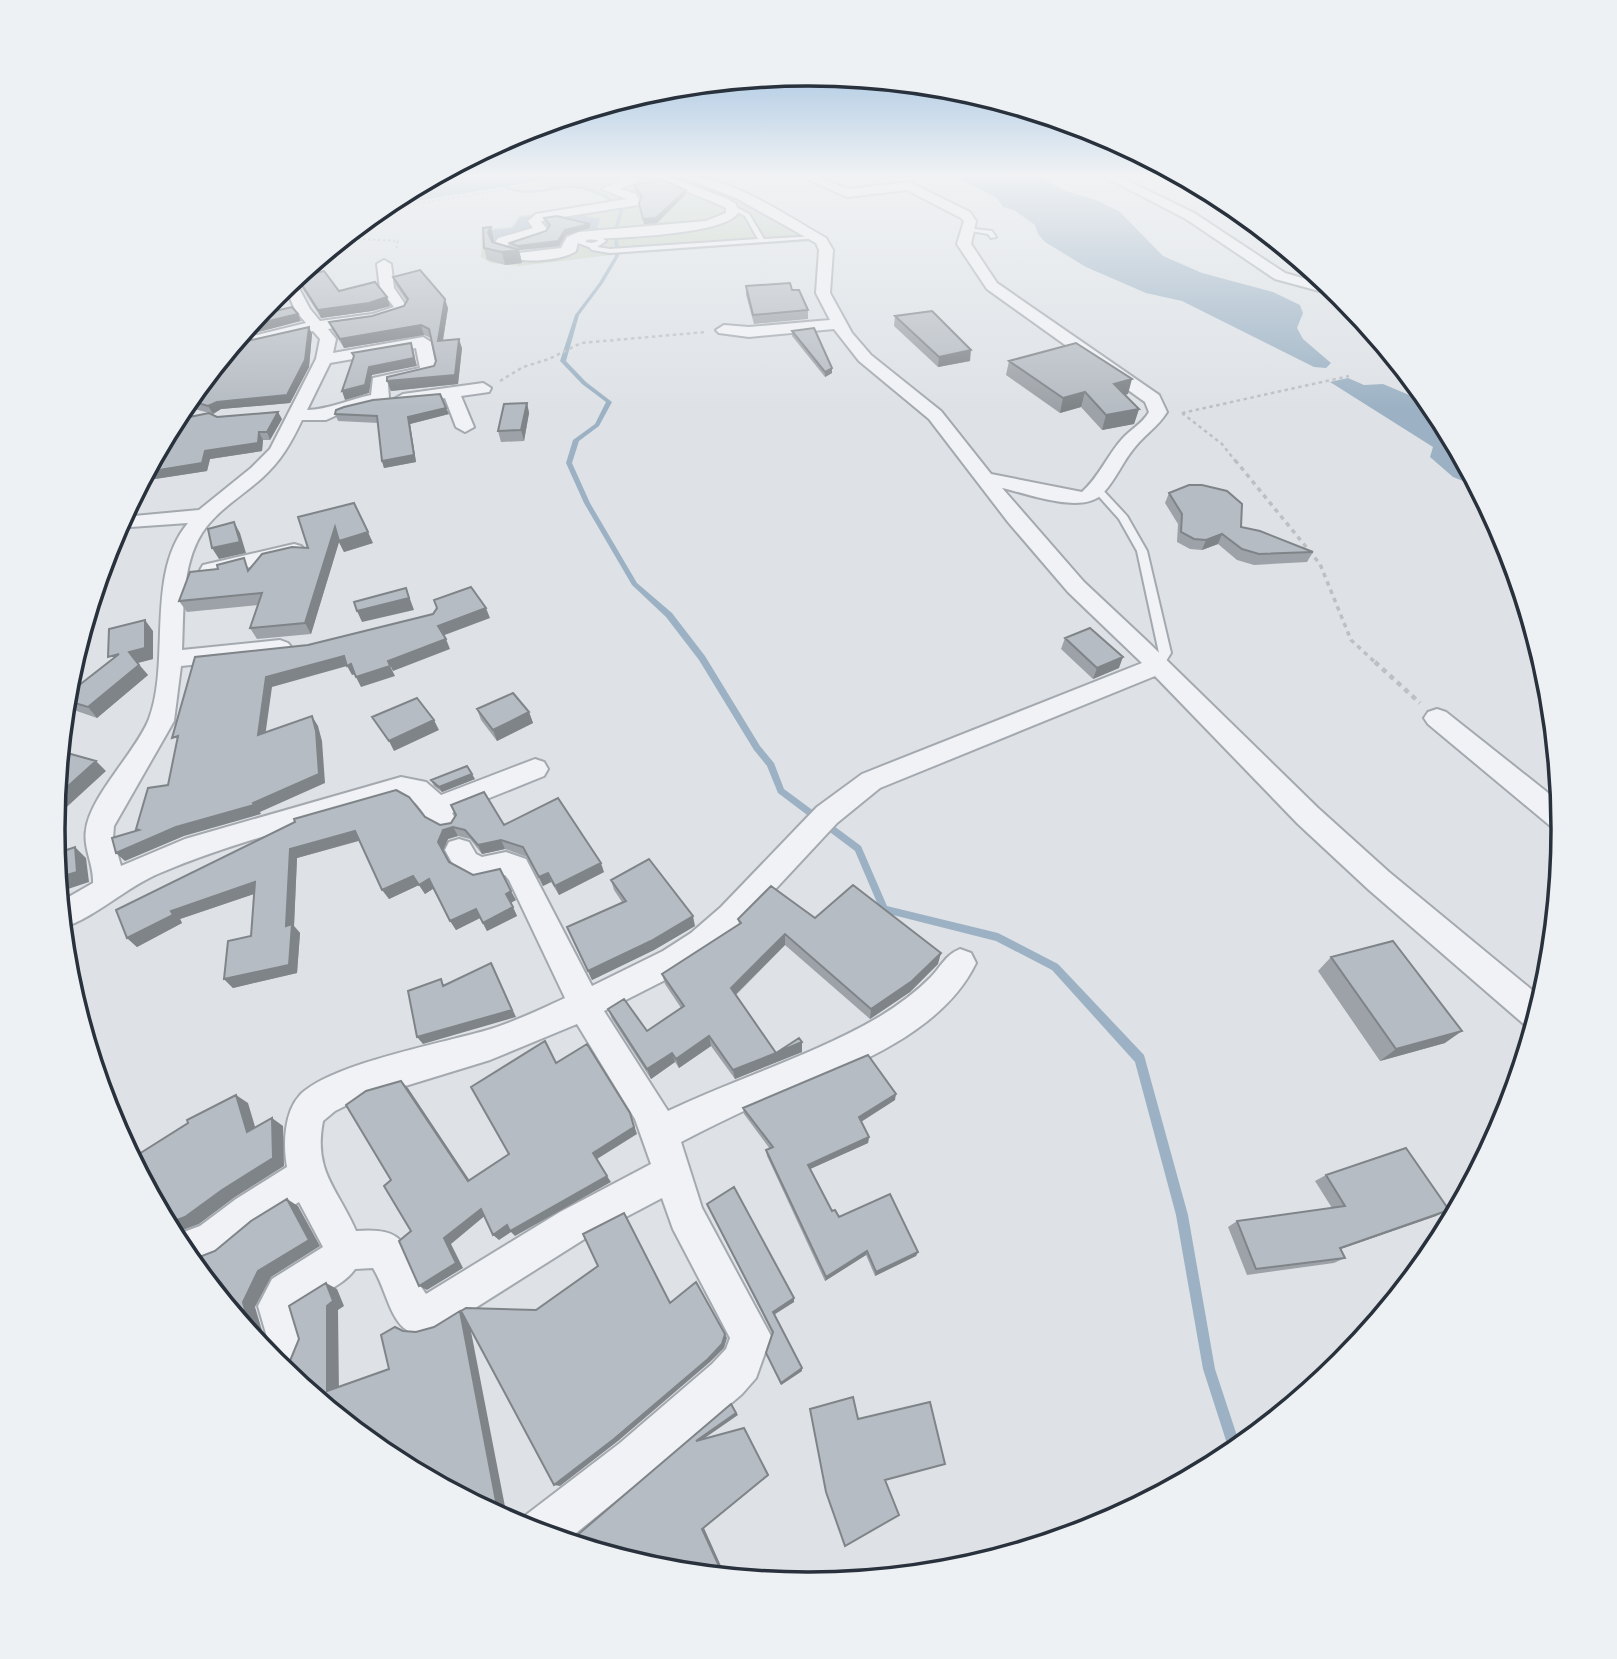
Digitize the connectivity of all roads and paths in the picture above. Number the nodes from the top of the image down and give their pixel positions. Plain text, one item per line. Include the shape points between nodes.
1 (396, 253) edge
2 (506, 253) edge
3 (552, 253) edge
4 (827, 253) edge
5 (970, 253) edge
6 (1243, 253) edge
7 (384, 264) joint
8 (1316, 286) edge
9 (294, 293) edge
10 (838, 324) junction
11 (315, 327) junction
12 (724, 330) joint
13 (246, 342) edge
14 (324, 359) junction
15 (1349, 376) dead end
16 (483, 388) joint
17 (451, 393) junction
18 (378, 400) junction
19 (290, 412) junction
20 (465, 427) dead end
21 (986, 479) junction
22 (1097, 489) junction
23 (205, 516) junction
24 (131, 522) edge
25 (294, 550) edge
26 (175, 579) junction
27 (299, 646) edge
28 (168, 659) junction
29 (1157, 666) junction
30 (1437, 718) joint
31 (536, 769) dead end
32 (1552, 811) edge
33 (459, 849) dead end
34 (103, 893) junction
35 (69, 911) edge
36 (960, 962) dead end
37 (584, 1006) junction
38 (1530, 1008) edge
39 (660, 1133) junction
40 (673, 1171) junction
41 (306, 1176) junction
42 (193, 1248) edge
43 (344, 1251) junction
44 (284, 1355) edge
45 (548, 1526) edge

1 - 7 path
2 - 3 street via 518,257
4 - 10 street via 823,293
5 - 22 street via 992,286 1153,399 1158,412 1151,424 1129,442
6 - 8 street via 1280,276
7 - 11 street via 387,289 402,309 376,318
9 - 11 street
10 - 12 street
10 - 21 street via 858,351 935,415
11 - 13 street
11 - 14 street via 328,339
12 - 16 path via 582,343
14 - 18 street via 425,343 429,371 379,382
14 - 19 street
15 - 30 path via 1182,413 1222,444 1320,564 1351,640
16 - 17 street
17 - 18 street
17 - 20 street
18 - 19 street via 340,407 326,415
19 - 23 street via 278,451
21 - 22 street via 1078,499
21 - 29 street via 1076,587
22 - 29 lane via 1123,517 1142,551 1164,653
23 - 24 street
23 - 26 street via 191,533
25 - 26 street
26 - 28 street
27 - 28 street
28 - 34 street via 161,721 100,826 100,848 108,871
29 - 37 street via 891,771 851,793 709,937 675,960
29 - 38 street via 1378,881
30 - 32 street
31 - 34 street via 440,816 418,789 392,789 185,850 139,869
33 - 37 street via 466,862 479,870 505,862 516,867
34 - 35 street
36 - 39 street via 935,995 888,1028 801,1072
37 - 39 street
37 - 41 street via 474,1051 321,1098 306,1119
39 - 40 street
40 - 43 street via 573,1225 428,1315 411,1307 381,1248
40 - 45 street via 698,1241 751,1336 747,1351 717,1388
41 - 42 street via 212,1241
41 - 43 street
43 - 44 street via 337,1263 281,1299 278,1307 288,1343

